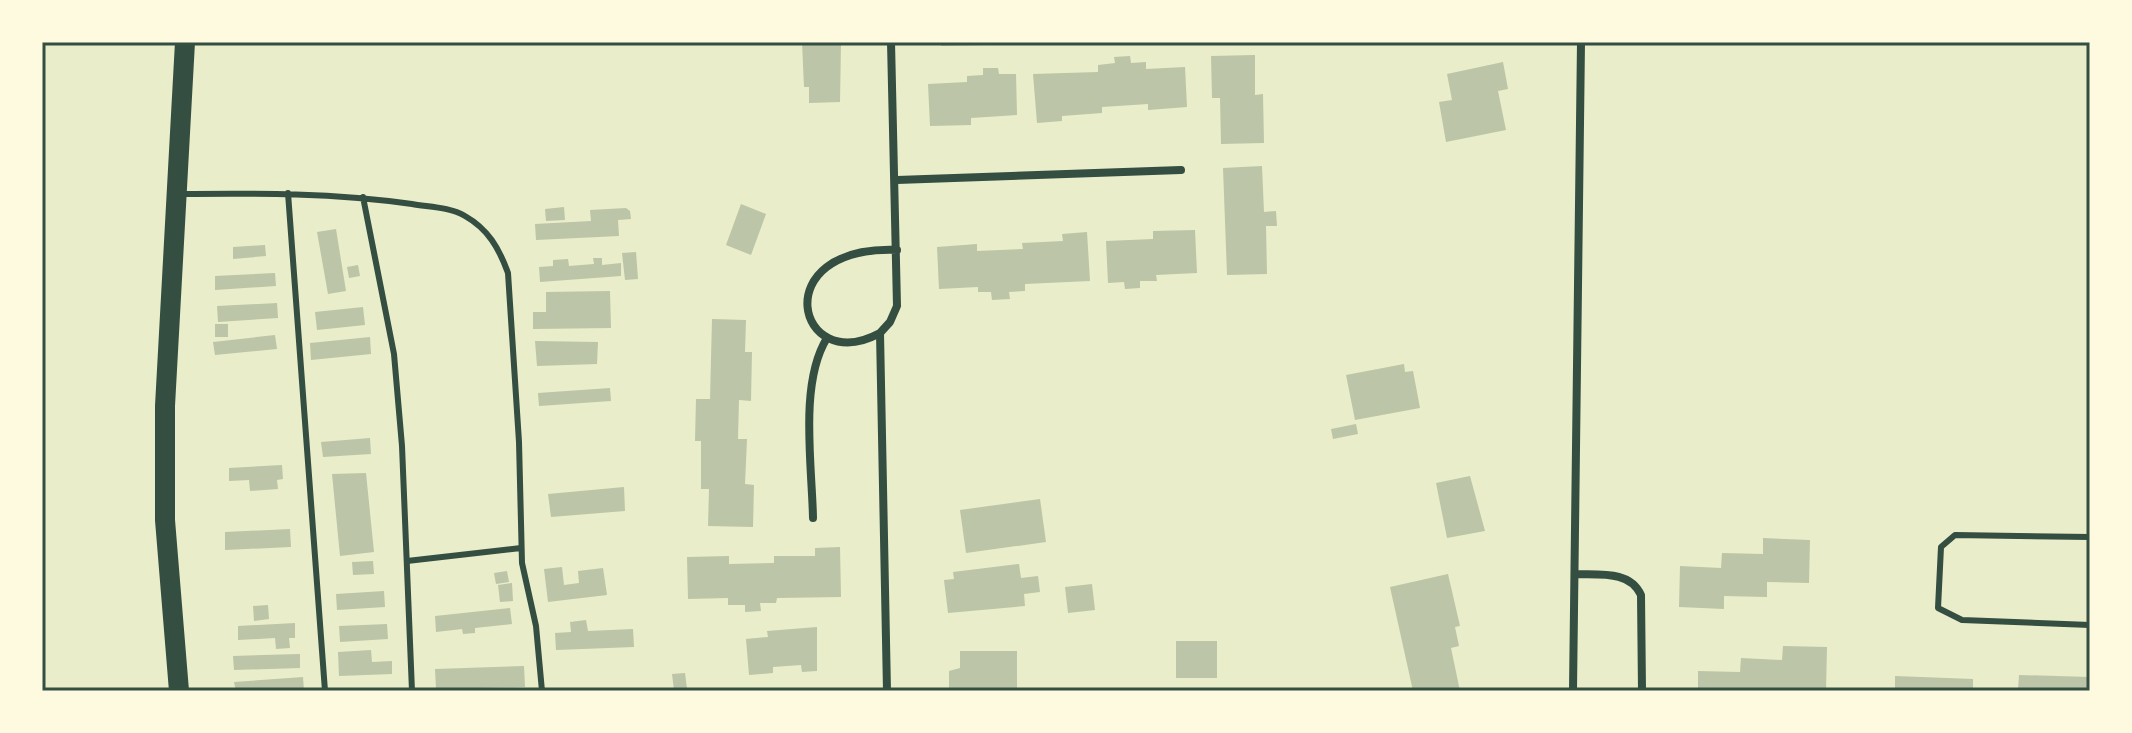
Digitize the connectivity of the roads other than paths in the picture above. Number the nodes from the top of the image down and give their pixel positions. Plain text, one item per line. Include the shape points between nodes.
1 (185, 42) edge
2 (891, 42) edge
3 (1581, 42) edge
4 (1181, 170) dead end
5 (897, 180) junction
6 (288, 193) junction
7 (176, 194) junction
8 (363, 197) junction
9 (897, 250) junction
10 (880, 333) junction
11 (827, 338) junction
12 (813, 518) dead end
13 (2090, 537) edge
14 (521, 548) junction
15 (407, 561) junction
16 (1575, 574) junction
17 (2090, 625) edge
18 (179, 691) edge
19 (325, 691) edge
20 (412, 691) edge
21 (542, 691) edge
22 (887, 691) edge
23 (1573, 691) edge
24 (1642, 691) edge

1 - 7 main road
2 - 5 street
3 - 16 street
4 - 5 street
5 - 9 street
6 - 7 lane
6 - 8 lane
6 - 19 lane
7 - 18 main road via 165,506
8 - 14 lane via 455,211 483,228 500,250 508,273
8 - 15 lane via 394,354
9 - 10 street via 897,306
9 - 11 street via 849,253 823,267 812,280 808,313
10 - 11 street via 846,344
10 - 22 street
11 - 12 street via 815,356 811,381
13 - 17 lane via 1955,535 1941,547 1938,608 1962,620
14 - 15 lane
14 - 21 lane
15 - 20 lane
16 - 23 street
16 - 24 street via 1626,577 1637,585

